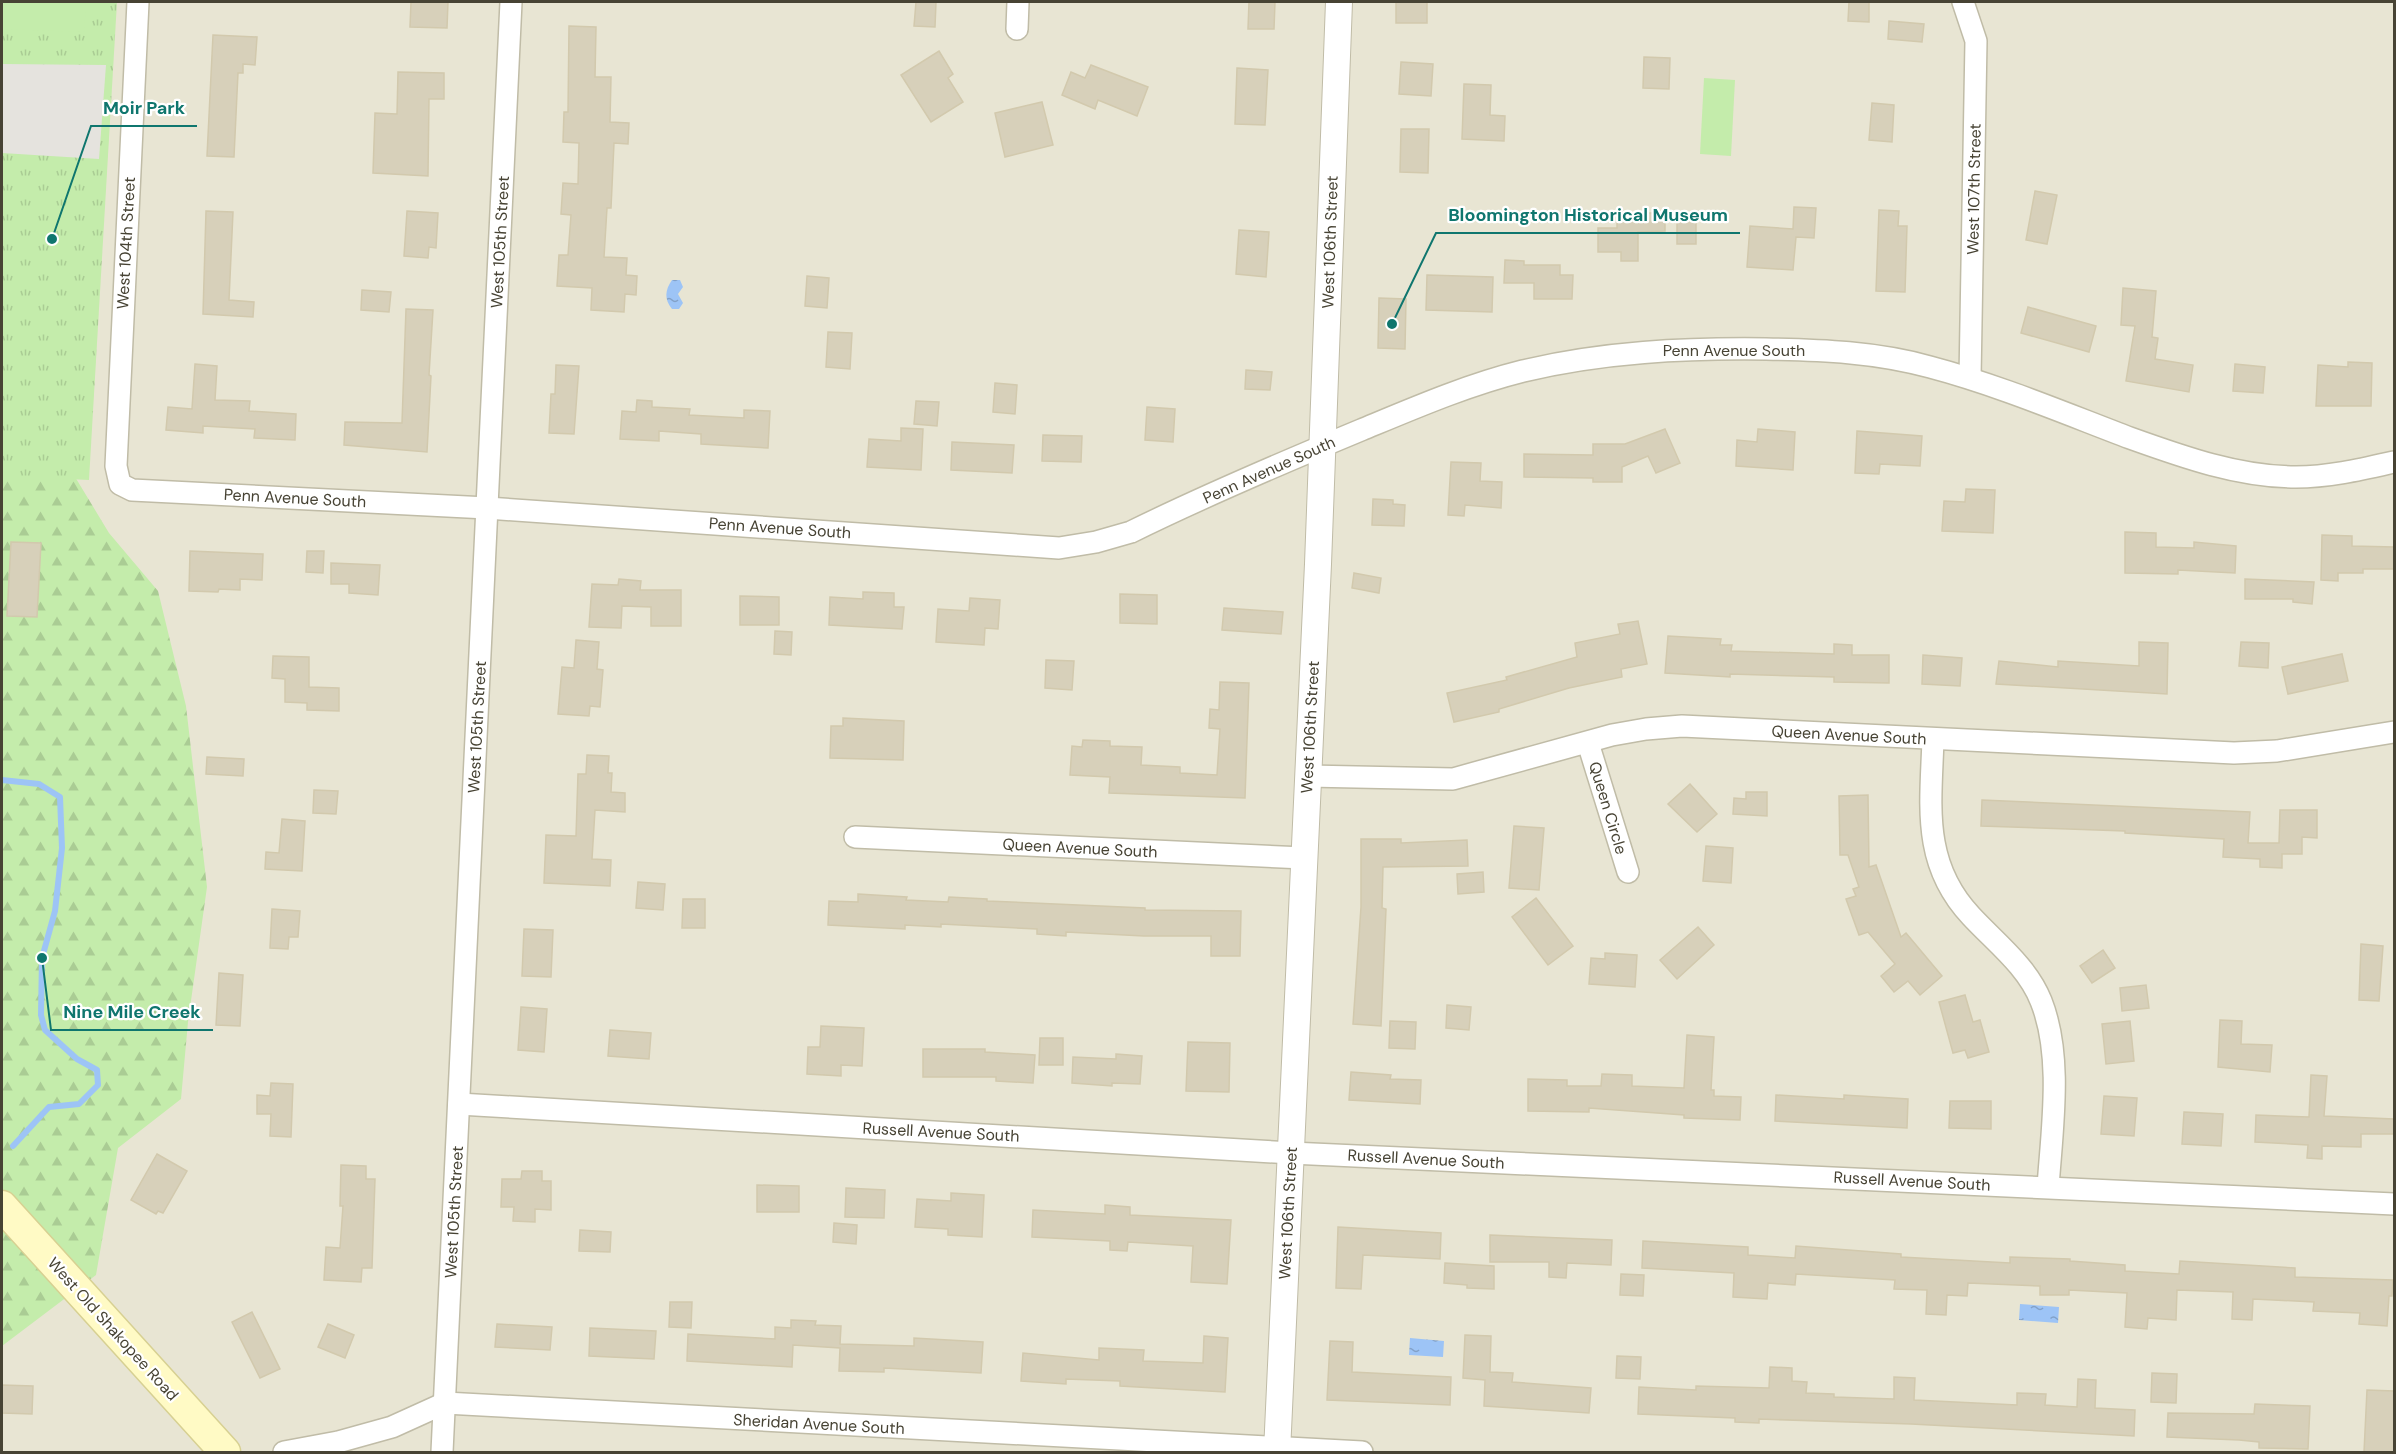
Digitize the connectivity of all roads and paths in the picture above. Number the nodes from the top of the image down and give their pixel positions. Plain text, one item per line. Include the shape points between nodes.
1 (138, 2) edge
2 (512, 2) edge
3 (1018, 2) edge
4 (1339, 2) edge
5 (1963, 2) edge
6 (1017, 29) dead end
7 (1970, 378) junction
8 (1322, 446) junction
9 (2394, 462) edge
10 (120, 484) joint
11 (487, 508) junction
12 (2394, 732) edge
13 (1933, 739) junction
14 (1588, 743) junction
15 (1308, 776) junction
16 (855, 837) dead end
17 (1304, 858) junction
18 (1628, 872) dead end
19 (459, 1104) junction
20 (1291, 1153) junction
21 (2048, 1187) junction
22 (2394, 1204) edge
23 (2, 1206) edge
24 (445, 1403) junction
25 (1277, 1450) edge
26 (225, 1452) edge
27 (284, 1452) edge
28 (442, 1452) edge
29 (1362, 1452) edge

1 - 10 street, West 104th Street via 116,466
2 - 11 street, West 105th Street
3 - 6 street
4 - 8 street, West 106th Street
5 - 7 street, West 107th Street via 1976,40
7 - 8 street, Penn Avenue South via 1881,355 1831,350 1662,350 1523,371 1454,392
7 - 9 street, Penn Avenue South via 2187,459 2242,471 2296,477 2352,472
8 - 11 street, Penn Avenue South via 1131,532 1059,548
8 - 15 street, West 106th Street
10 - 11 street, Penn Avenue South via 132,490
11 - 19 street, West 105th Street
12 - 13 street, Queen Avenue South via 2277,751 2234,753
13 - 14 street, Queen Avenue South via 1682,726 1612,735
13 - 21 street via 1930,824 1936,856 1969,915 2020,966 2040,999 2051,1037 2054,1076
14 - 15 street, Queen Avenue South via 1453,779
14 - 18 street, Queen Circle
15 - 17 street, West 106th Street
16 - 17 street, Queen Avenue South
17 - 20 street, West 106th Street
19 - 20 street, Russell Avenue South
19 - 24 street, West 105th Street
20 - 21 street, Russell Avenue South
20 - 25 street, West 106th Street
21 - 22 street, Russell Avenue South
23 - 26 main road, West Old Shakopee Road
24 - 25 street, Sheridan Avenue South
24 - 27 street, Sheridan Avenue South via 392,1426
24 - 28 street, West 105th Street
25 - 29 street, Sheridan Avenue South

